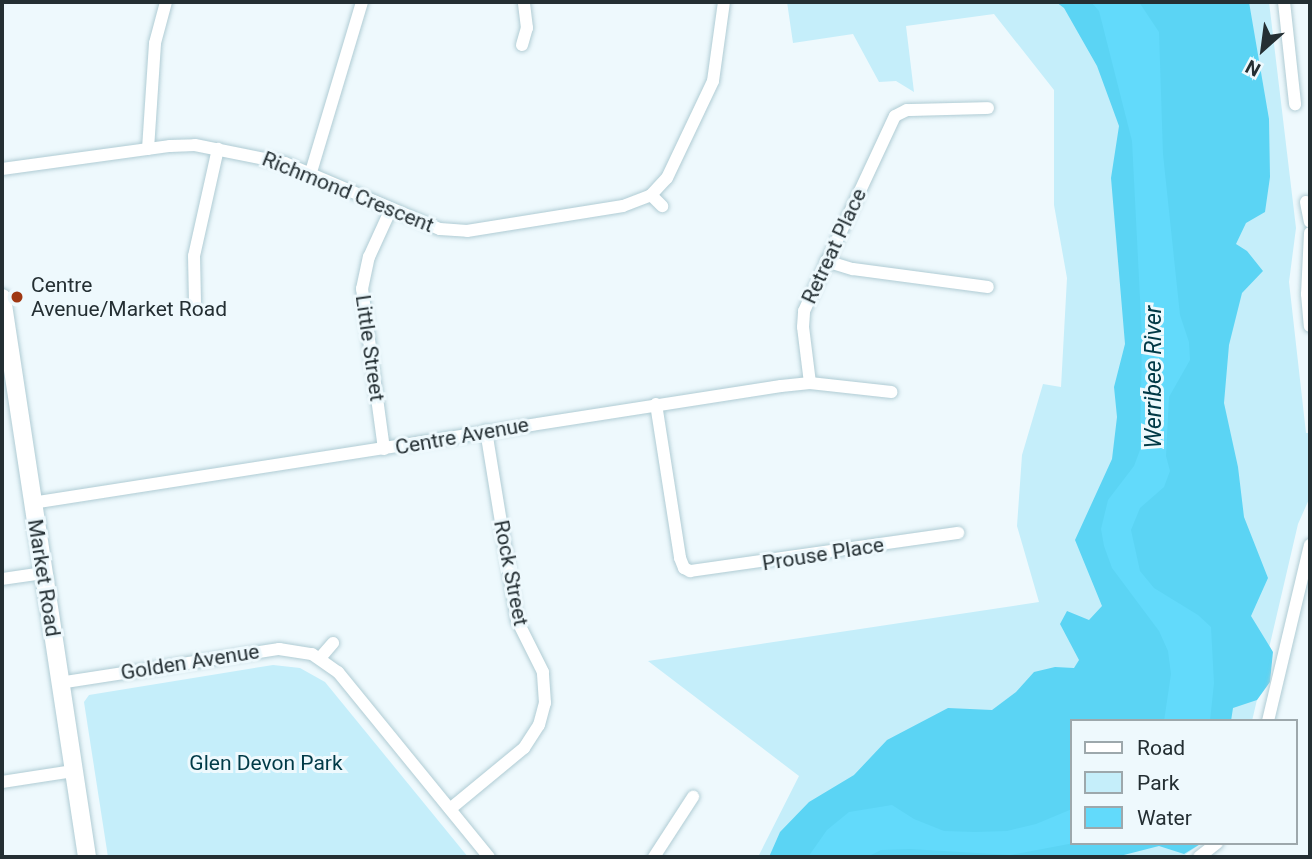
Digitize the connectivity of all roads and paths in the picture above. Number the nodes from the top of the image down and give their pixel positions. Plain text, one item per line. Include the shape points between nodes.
1 (166, 2) edge
2 (362, 2) edge
3 (524, 2) edge
4 (723, 2) edge
5 (1284, 2) edge
6 (522, 45) dead end
7 (1295, 104) dead end
8 (988, 108) dead end
9 (148, 149) junction
10 (218, 149) junction
11 (2, 169) edge
12 (311, 172) junction
13 (651, 195) junction
14 (1306, 202) dead end
15 (662, 206) dead end
16 (391, 209) junction
17 (1310, 222) edge
18 (1310, 233) edge
19 (826, 261) junction
20 (988, 287) dead end
21 (2, 298) edge
22 (195, 303) dead end
23 (1310, 326) edge
24 (810, 383) junction
25 (892, 392) dead end
26 (656, 404) junction
27 (486, 431) junction
28 (384, 449) junction
29 (32, 503) junction
30 (958, 533) dead end
31 (1310, 545) edge
32 (688, 570) junction
33 (43, 573) junction
34 (2, 579) edge
35 (679, 583) dead end
36 (333, 643) dead end
37 (320, 658) junction
38 (60, 683) junction
39 (1268, 719) edge
40 (73, 771) junction
41 (2, 782) edge
42 (694, 797) dead end
43 (450, 809) junction
44 (1214, 845) edge
45 (87, 857) edge
46 (489, 857) edge
47 (654, 857) edge
48 (1199, 857) edge

1 - 9 street via 155,43
2 - 12 street
3 - 6 street via 527,28
4 - 13 street via 712,81 667,178
5 - 7 street
8 - 19 street, Retreat Place via 891,111
9 - 10 street, Richmond Crescent via 195,145
9 - 11 street, Richmond Crescent
10 - 12 street, Richmond Crescent
10 - 22 street via 194,256
12 - 16 street, Richmond Crescent
13 - 15 street
13 - 16 street, Richmond Crescent via 623,206 467,231 440,229
14 - 17 street
16 - 28 street, Little Street via 369,257 362,289
18 - 23 street
19 - 20 street via 853,269
19 - 24 street, Retreat Place via 803,318
21 - 29 street, Market Road
24 - 25 street, Centre Avenue
24 - 26 street, Centre Avenue
26 - 27 street, Centre Avenue
26 - 32 street via 680,558
27 - 28 street, Centre Avenue
27 - 43 street, Rock Street via 517,620 545,679 549,712 524,748
28 - 29 street, Centre Avenue
29 - 33 street, Market Road
30 - 32 street, Prouse Place via 703,572
31 - 39 street
32 - 35 street
33 - 34 street
33 - 38 street, Market Road
36 - 37 street
37 - 38 street, Golden Avenue via 279,649
37 - 43 street, Golden Avenue via 338,672
38 - 40 street, Market Road
40 - 41 street
40 - 45 street, Market Road
42 - 47 street
43 - 46 street, Golden Avenue
44 - 48 street

